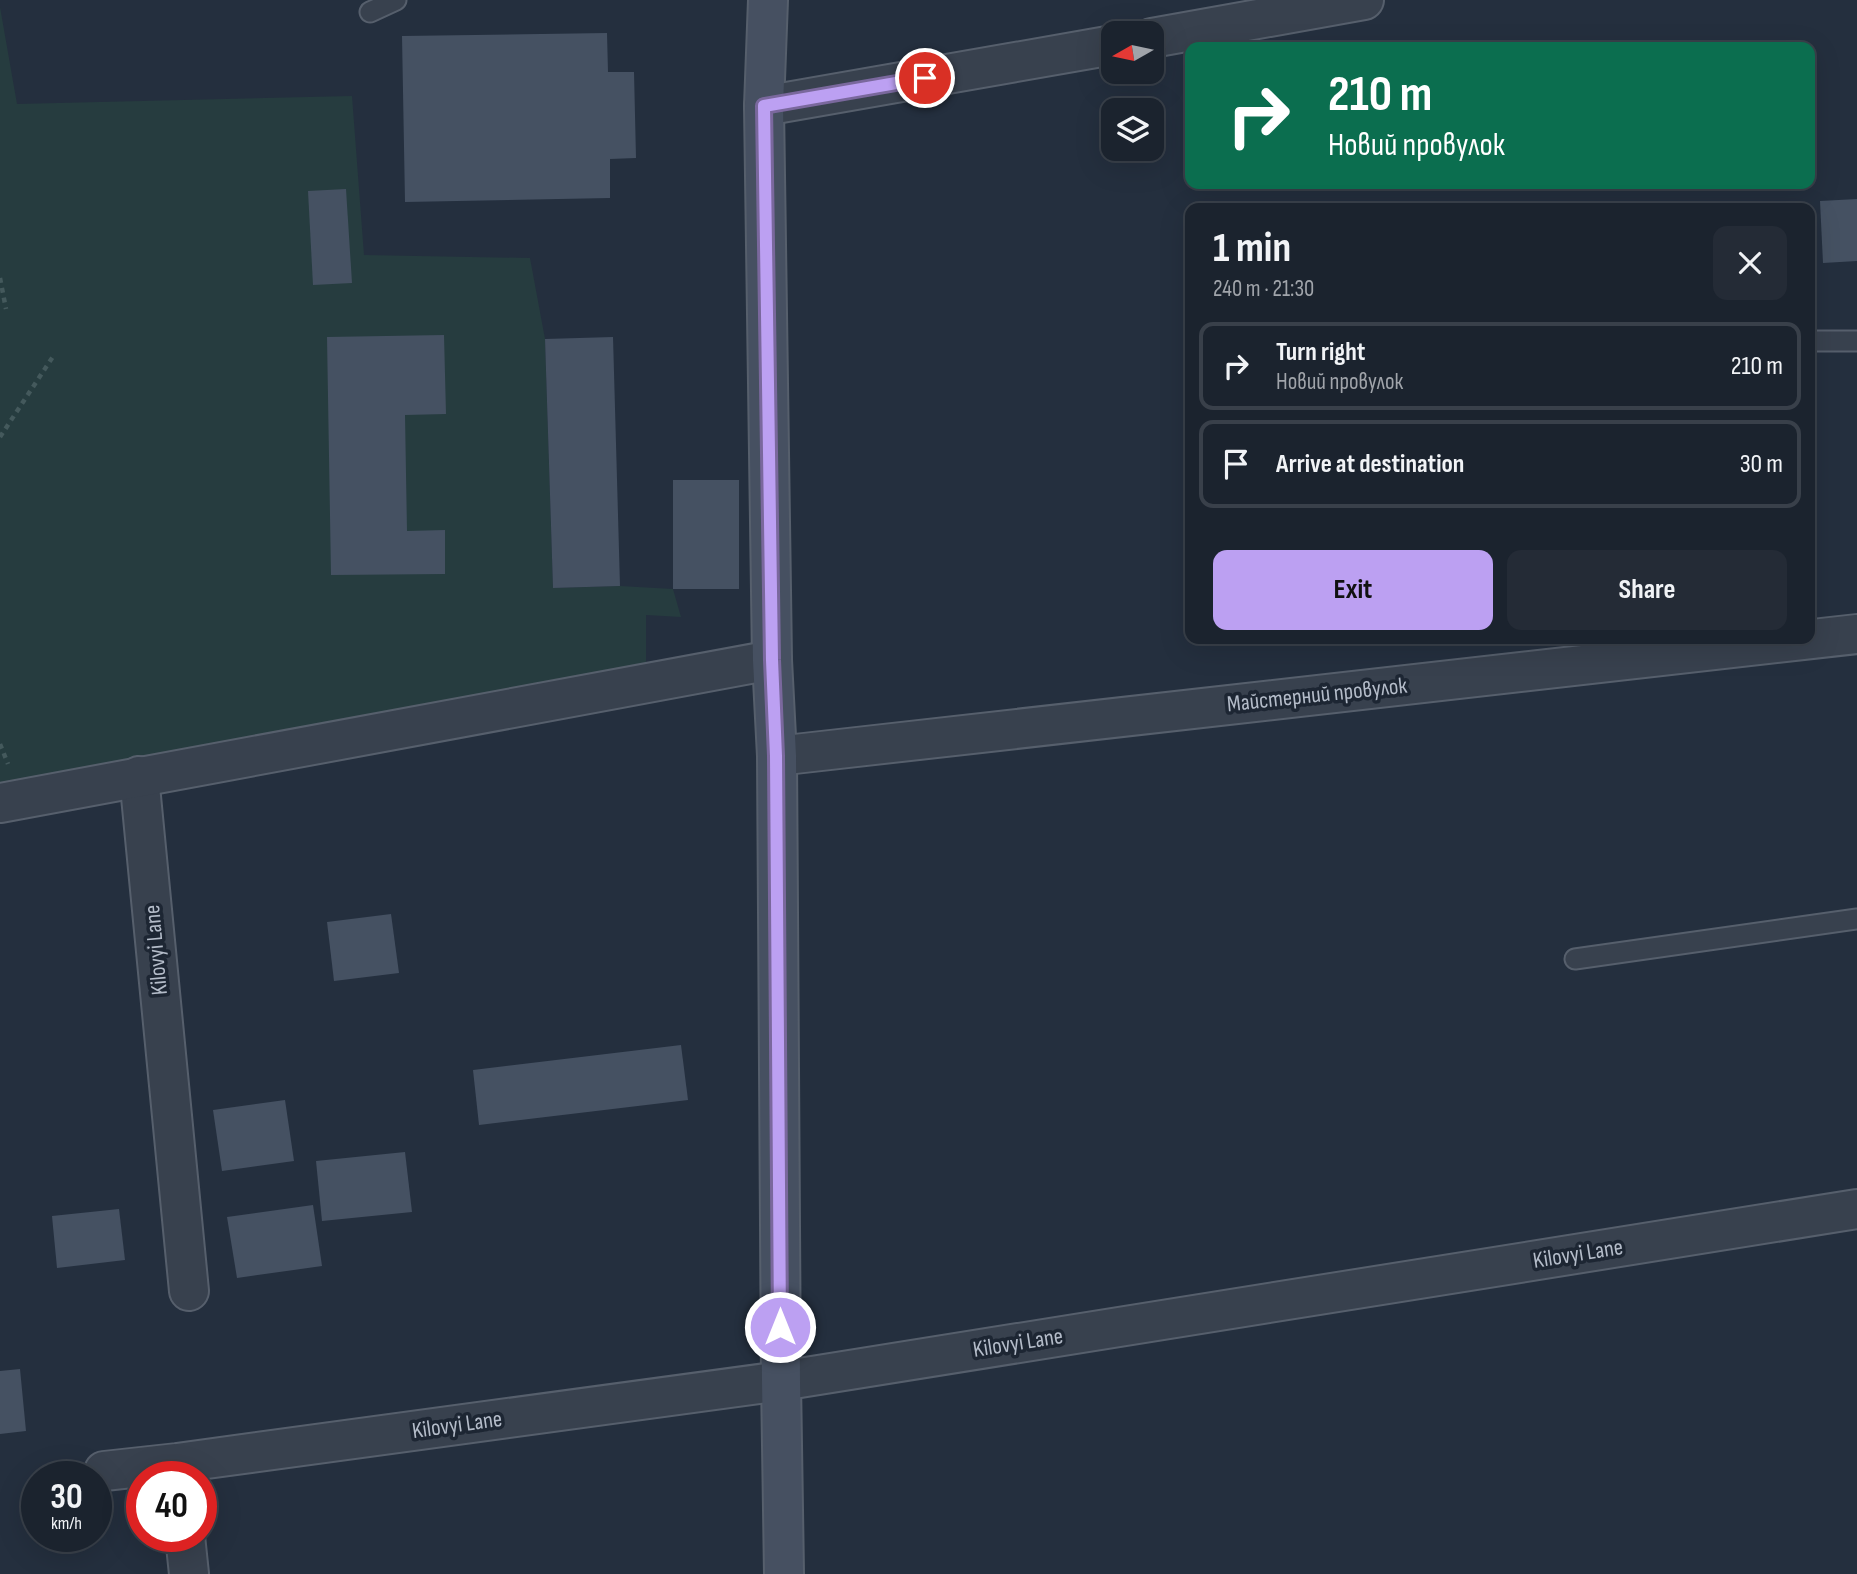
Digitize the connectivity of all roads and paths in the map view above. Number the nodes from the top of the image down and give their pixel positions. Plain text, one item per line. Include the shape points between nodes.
1 (396, 0) edge
2 (768, 0) edge
3 (1364, 0) edge
4 (370, 12) dead end
5 (1164, 36) edge
6 (1101, 46) edge
7 (764, 106) junction
8 (0, 278) edge
9 (6, 309) dead end
10 (1815, 341) edge
11 (1857, 341) edge
12 (54, 355) dead end
13 (0, 436) edge
14 (1857, 634) edge
15 (1815, 639) edge
16 (1768, 644) edge
17 (772, 660) junction
18 (776, 756) junction
19 (139, 776) junction
20 (0, 803) edge
21 (1857, 919) edge
22 (1575, 959) dead end
23 (1857, 1209) edge
24 (188, 1292) dead end
25 (780, 1381) junction
26 (217, 1464) edge
27 (187, 1552) edge
28 (190, 1574) edge
29 (784, 1574) edge

1 - 4 lane
2 - 7 street
3 - 5 street
6 - 7 street
7 - 17 street
8 - 9 path
10 - 11 lane
12 - 13 path
14 - 15 street, Майстерний провулок
16 - 18 street, Майстерний провулок
17 - 18 street
17 - 19 street
18 - 25 street
19 - 20 street
19 - 24 street, Kilovyi Lane
21 - 22 lane
23 - 25 street, Kilovyi Lane
25 - 26 street, Kilovyi Lane
25 - 29 street
27 - 28 street

